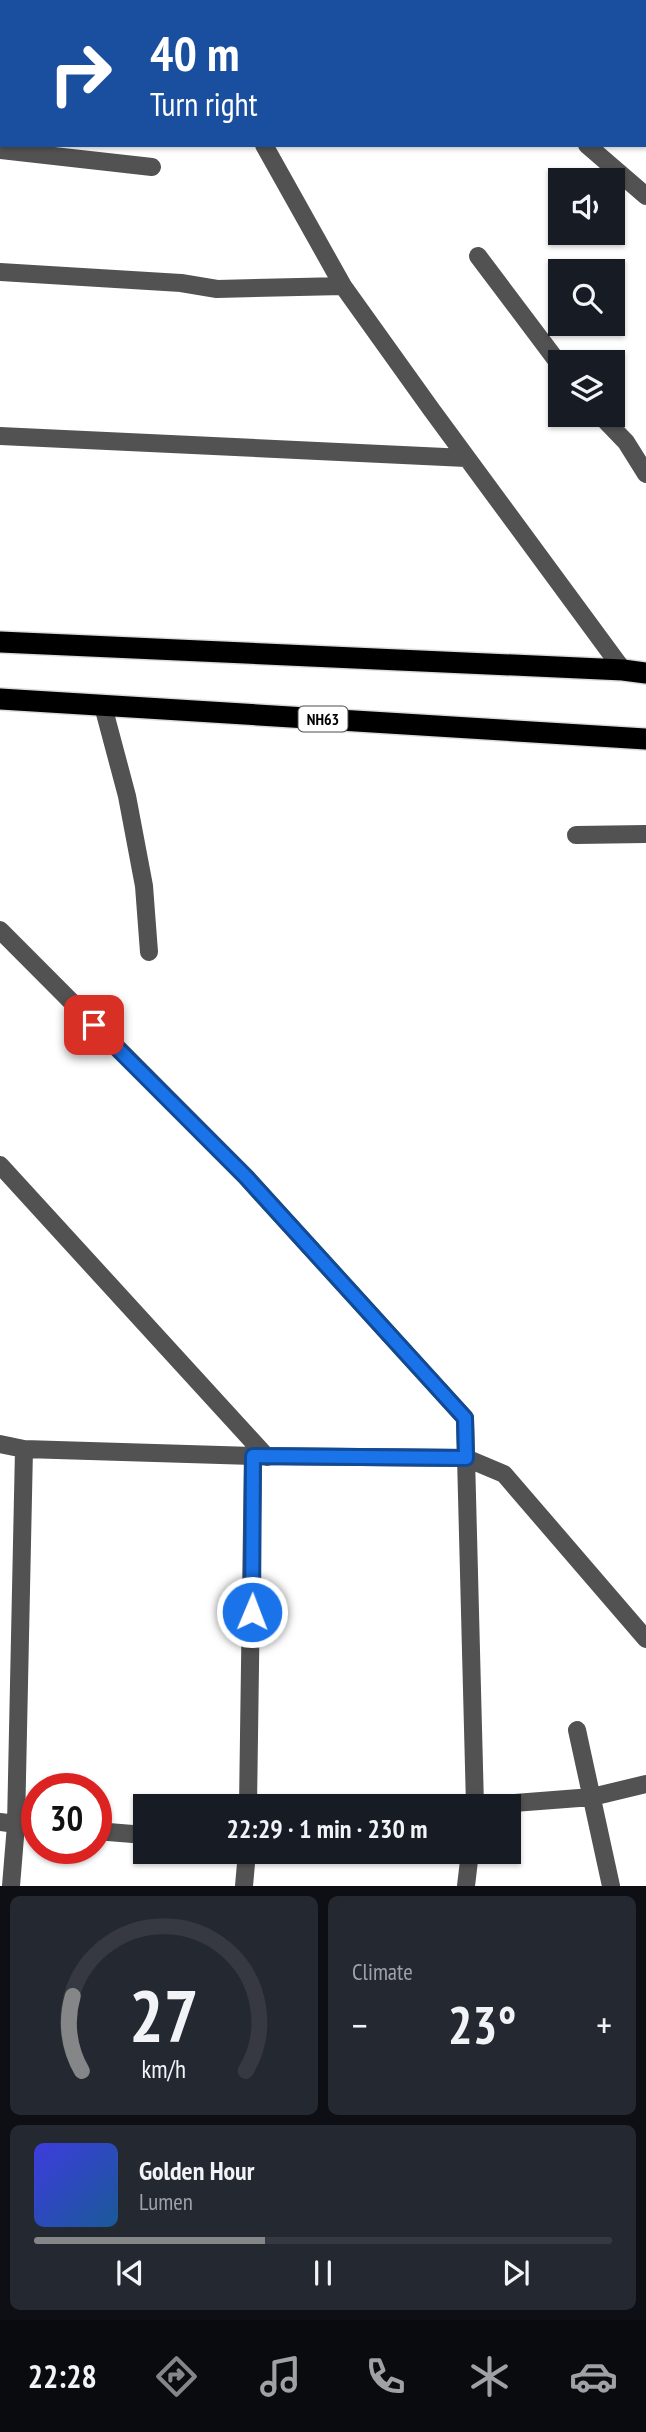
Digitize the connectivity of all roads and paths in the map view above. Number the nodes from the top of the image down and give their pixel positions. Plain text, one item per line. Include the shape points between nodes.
1 (265, 147) edge
2 (589, 147) edge
3 (0, 150) edge
4 (54, 151) edge
5 (152, 167) dead end
6 (646, 196) edge
7 (478, 256) dead end
8 (0, 272) edge
9 (344, 286) junction
10 (549, 350) edge
11 (612, 427) edge
12 (0, 436) edge
13 (466, 458) junction
14 (646, 474) edge
15 (0, 642) edge
16 (623, 670) junction
17 (646, 673) edge
18 (0, 699) edge
19 (103, 706) junction
20 (646, 739) edge
21 (646, 834) edge
22 (576, 835) dead end
23 (0, 930) edge
24 (149, 952) dead end
25 (0, 1165) edge
26 (0, 1444) edge
27 (24, 1449) junction
28 (260, 1456) junction
29 (466, 1458) junction
30 (646, 1639) edge
31 (577, 1730) dead end
32 (646, 1784) edge
33 (248, 1794) edge
34 (475, 1794) edge
35 (592, 1797) junction
36 (521, 1802) edge
37 (8, 1824) edge
38 (112, 1833) edge
39 (133, 1834) edge
40 (246, 1864) edge
41 (469, 1864) edge
42 (11, 1886) edge
43 (244, 1886) edge
44 (466, 1886) edge
45 (611, 1886) edge

1 - 9 street
2 - 6 street
3 - 4 street
4 - 5 street
7 - 10 street
8 - 9 street via 217,289
9 - 13 street
11 - 14 street
12 - 13 street
13 - 16 street
15 - 16 highway
16 - 17 highway
18 - 19 highway, NH63
19 - 20 highway, NH63
19 - 24 street via 144,886
21 - 22 street
23 - 29 street via 246,1177 465,1418
25 - 28 street
26 - 27 street
27 - 28 street
27 - 37 street
28 - 29 street
28 - 33 street
29 - 30 street via 504,1474
29 - 34 street
31 - 35 street
32 - 35 street
35 - 36 street
35 - 45 street
37 - 42 street
38 - 39 street
40 - 43 street
41 - 44 street

